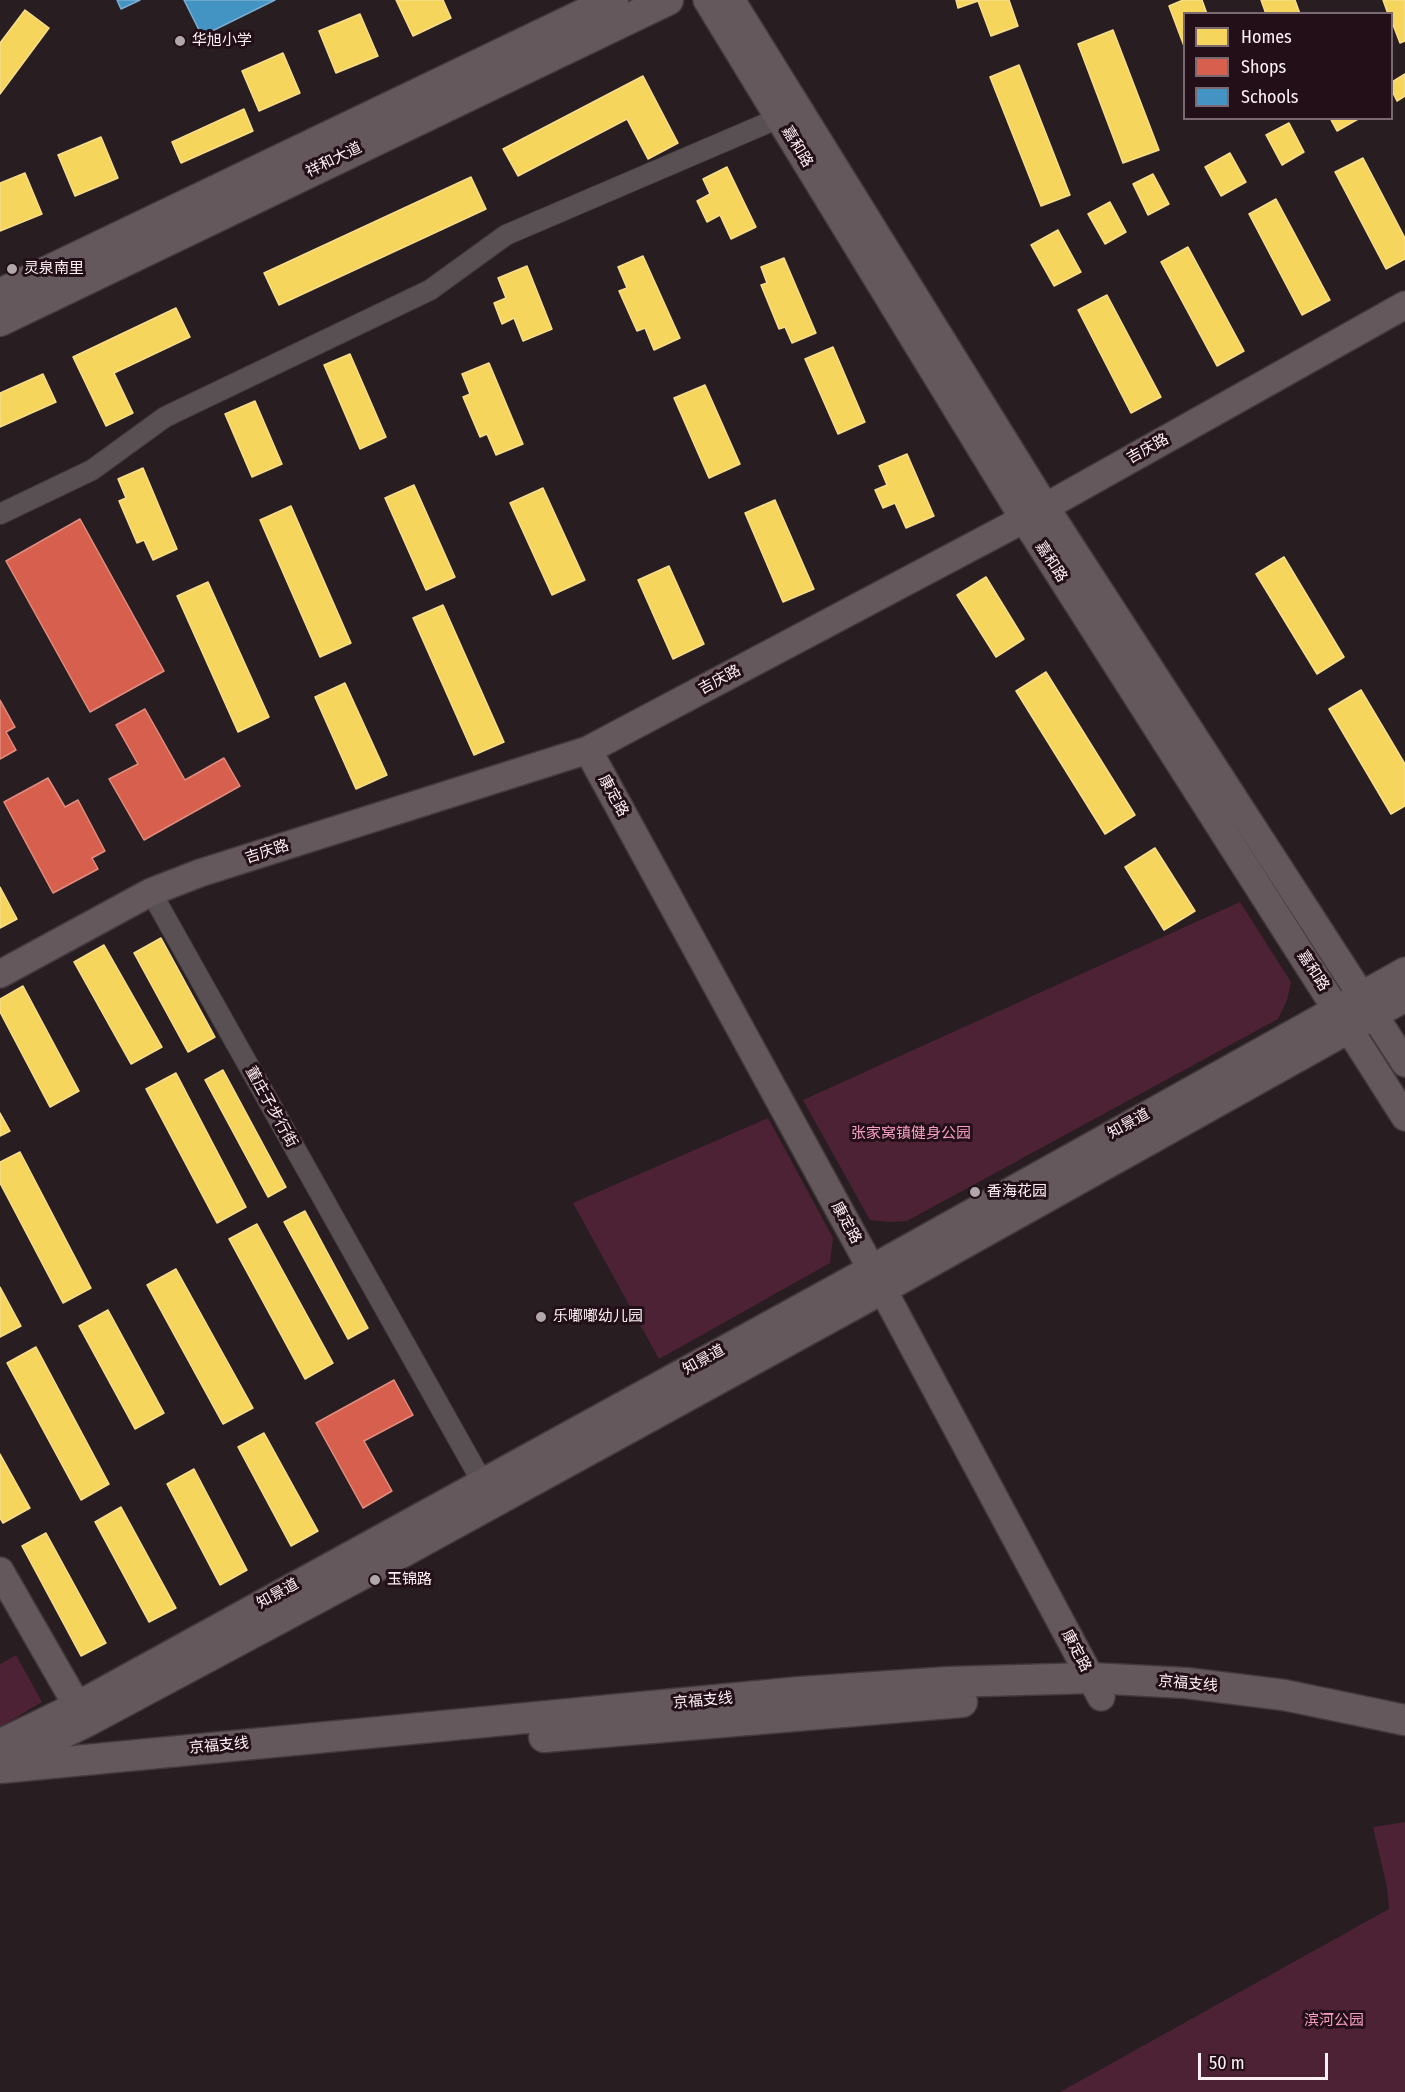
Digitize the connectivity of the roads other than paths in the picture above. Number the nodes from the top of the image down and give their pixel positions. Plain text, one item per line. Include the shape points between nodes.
1 (613, 0) edge
2 (668, 0) edge
3 (707, 0) edge
4 (731, 0) edge
5 (779, 118) junction
6 (0, 294) edge
7 (1405, 305) edge
8 (0, 321) edge
9 (1035, 513) junction
10 (0, 514) edge
11 (588, 750) junction
12 (151, 892) junction
13 (1405, 971) edge
14 (0, 974) edge
15 (1405, 998) edge
16 (1368, 1005) junction
17 (1343, 1018) junction
18 (1405, 1063) edge
19 (1405, 1117) edge
20 (877, 1279) junction
21 (488, 1492) junction
22 (0, 1571) edge
23 (1096, 1688) junction
24 (81, 1714) junction
25 (1405, 1720) edge
26 (1405, 1740) edge
27 (0, 1743) edge
28 (0, 1767) edge
29 (0, 1785) edge

1 - 6 main road, 祥和大道
2 - 8 main road, 祥和大道
3 - 5 main road, 嘉和路
4 - 9 main road, 嘉和路
5 - 9 main road, 嘉和路
5 - 10 street via 506,235 430,290 165,417 92,470
7 - 9 main road, 吉庆路
9 - 11 main road, 吉庆路
9 - 16 main road, 嘉和路
9 - 17 main road, 嘉和路
11 - 12 main road, 吉庆路
11 - 20 main road, 康定路
12 - 14 main road, 吉庆路
12 - 21 street, 董庄子步行街
13 - 16 main road, 知景道
15 - 16 main road, 知景道
16 - 17 main road, 知景道
16 - 18 main road, 嘉和路
17 - 19 main road, 嘉和路
17 - 20 main road, 知景道
20 - 21 main road, 知景道
20 - 23 main road, 康定路
21 - 24 main road, 知景道
22 - 24 main road
23 - 25 main road, 京福支线 via 1186,1683 1284,1695
23 - 26 main road, 京福支线 via 1275,1714
23 - 28 main road, 京福支线 via 950,1682 800,1692
23 - 29 main road, 京福支线
24 - 27 main road, 知景道
24 - 28 main road, 知景道

